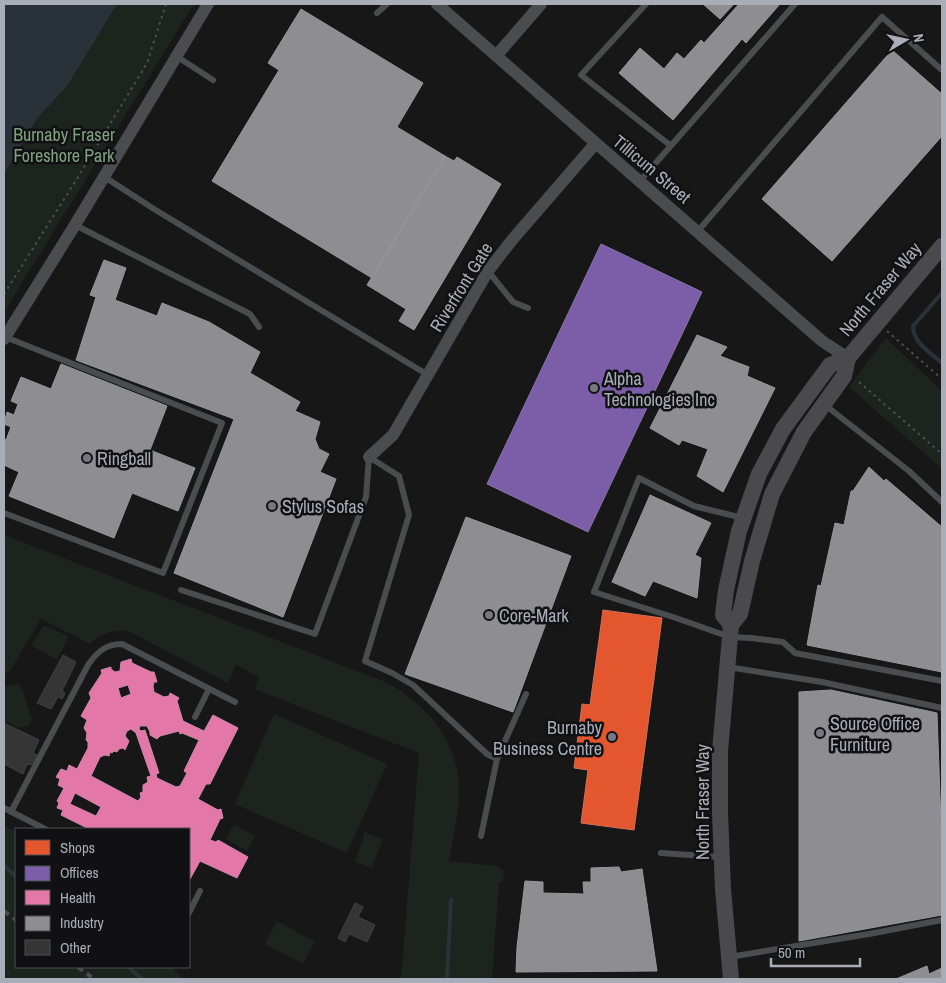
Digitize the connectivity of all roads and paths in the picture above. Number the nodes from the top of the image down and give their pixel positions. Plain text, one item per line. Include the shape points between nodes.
1 (166, 4) edge
2 (208, 4) edge
3 (387, 4) edge
4 (437, 4) edge
5 (542, 4) edge
6 (646, 4) edge
7 (795, 4) edge
8 (377, 13) dead end
9 (176, 56) junction
10 (496, 56) junction
11 (942, 70) edge
12 (213, 80) dead end
13 (595, 144) junction
14 (671, 146) junction
15 (104, 176) junction
16 (640, 181) junction
17 (75, 225) junction
18 (698, 231) junction
19 (942, 246) edge
20 (488, 271) junction
21 (4, 294) edge
22 (528, 308) dead end
23 (259, 327) dead end
24 (4, 338) edge
25 (897, 339) dead end
26 (848, 358) junction
27 (428, 375) junction
28 (942, 380) edge
29 (859, 382) dead end
30 (824, 404) junction
31 (942, 454) edge
32 (369, 457) junction
33 (942, 502) edge
34 (4, 513) edge
35 (744, 518) junction
36 (181, 590) dead end
37 (730, 631) junction
38 (726, 666) junction
39 (942, 681) edge
40 (209, 689) junction
41 (526, 694) dead end
42 (235, 702) dead end
43 (942, 708) edge
44 (195, 717) dead end
45 (498, 759) junction
46 (4, 808) edge
47 (10, 812) junction
48 (43, 828) edge
49 (481, 836) dead end
50 (661, 854) dead end
51 (722, 857) junction
52 (200, 891) dead end
53 (191, 904) edge
54 (942, 920) edge
55 (728, 957) junction
56 (731, 979) edge

1 - 21 path via 147,63
2 - 9 street
3 - 8 lane
4 - 10 street, Tillicum Street
5 - 10 street
6 - 14 lane via 581,75
7 - 14 lane
9 - 12 lane
9 - 15 street
10 - 13 street, Tillicum Street
11 - 18 lane via 882,17
13 - 16 street, Tillicum Street
13 - 20 street, Riverfront Gate
14 - 16 lane
15 - 17 street
15 - 27 lane
16 - 18 street, Tillicum Street
17 - 23 lane via 250,314
17 - 24 street
18 - 26 street, Tillicum Street via 822,341
19 - 26 street, North Fraser Way
20 - 22 lane via 513,302
20 - 27 street, Riverfront Gate
24 - 34 lane via 222,423 163,573
25 - 28 path
26 - 30 street, North Fraser Way via 844,376
26 - 35 street, North Fraser Way via 830,365 783,429 759,474
27 - 32 street, Riverfront Gate via 393,435
29 - 31 path
30 - 33 lane
30 - 37 street, North Fraser Way via 804,432 772,494 740,614
32 - 36 lane via 366,497 315,634
32 - 45 lane via 399,476 409,515 365,661 413,685 486,754
35 - 37 street, North Fraser Way via 726,590 723,615
35 - 37 lane via 694,506 639,478 594,592
37 - 38 street, North Fraser Way
37 - 39 lane via 784,642 795,653
38 - 43 lane via 822,682
38 - 51 street, North Fraser Way via 720,751
40 - 42 lane
40 - 44 lane
40 - 47 lane via 122,644 112,644 103,649 88,665
41 - 45 lane
45 - 49 lane
46 - 47 lane
47 - 48 lane
50 - 51 lane
51 - 55 street, North Fraser Way
52 - 53 lane
54 - 55 lane
55 - 56 street, North Fraser Way

